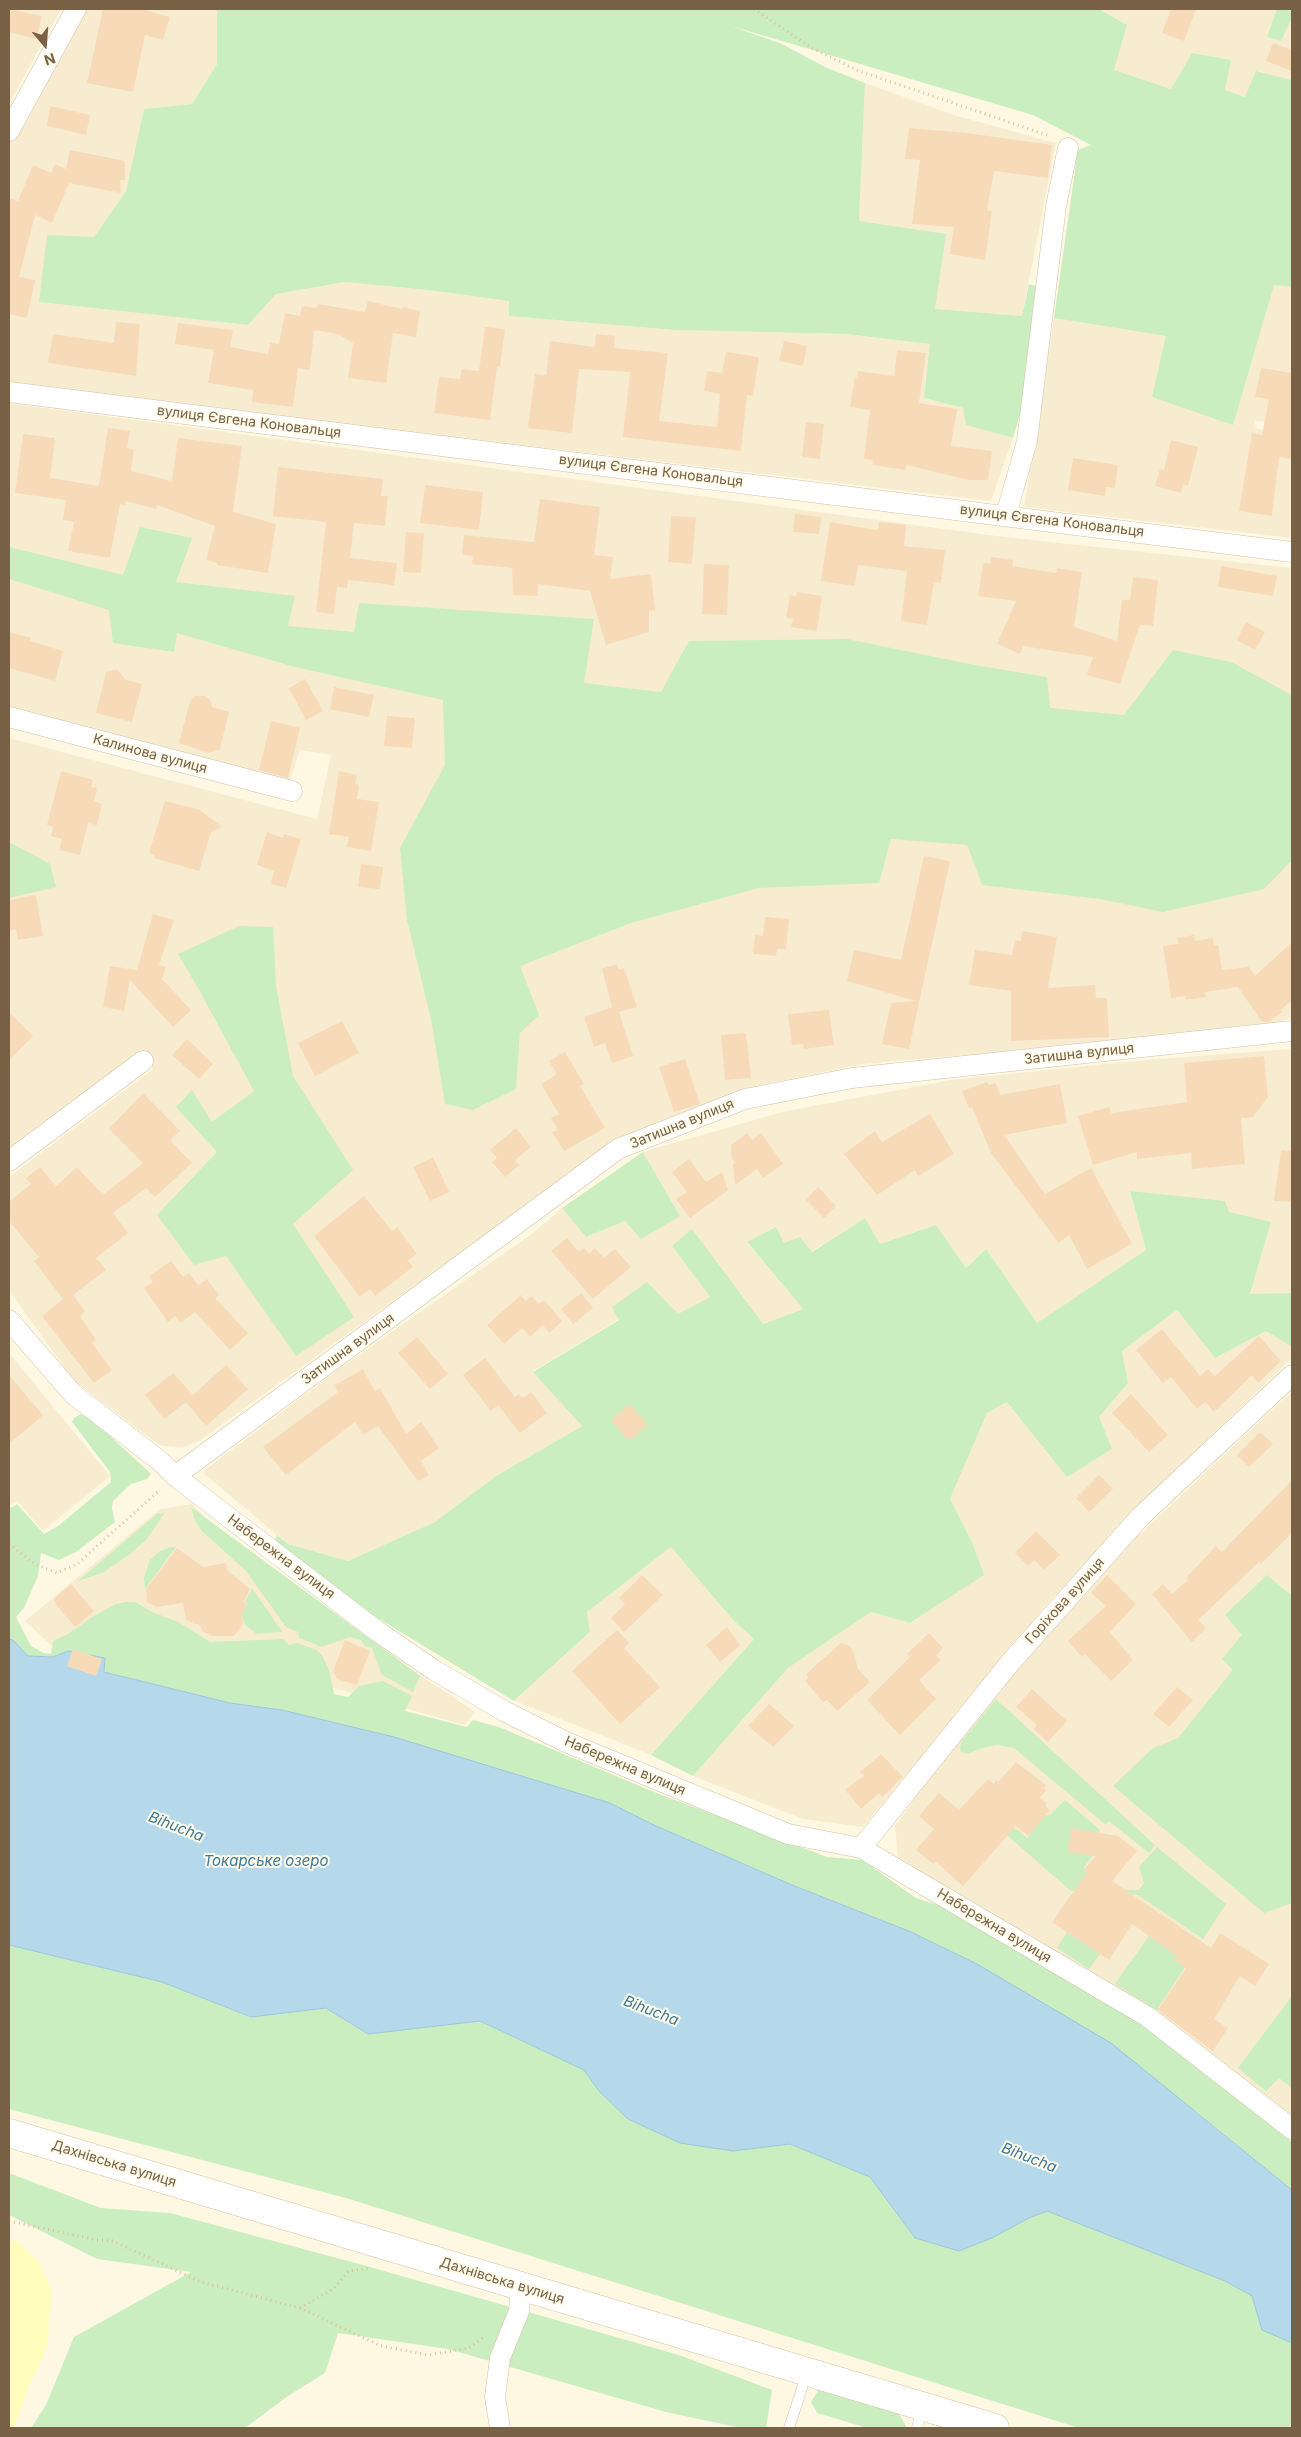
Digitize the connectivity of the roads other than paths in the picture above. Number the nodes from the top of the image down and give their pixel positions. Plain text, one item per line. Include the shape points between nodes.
1 (76, 9) edge
2 (9, 131) edge
3 (1068, 148) road end
4 (9, 392) edge
5 (1006, 515) junction
6 (1292, 552) edge
7 (9, 717) edge
8 (292, 791) dead end
9 (1292, 1031) edge
10 (143, 1060) dead end
11 (9, 1162) edge
12 (9, 1320) edge
13 (1292, 1375) edge
14 (175, 1476) junction
15 (861, 1848) junction
16 (1292, 2130) edge
17 (9, 2133) edge
18 (520, 2298) junction
19 (808, 2372) junction
20 (920, 2417) edge
21 (500, 2428) edge
22 (789, 2428) edge
23 (995, 2428) edge

1 - 2 street
3 - 5 street via 1056,206 1027,441
4 - 5 street, вулиця Євгена Коновальця
5 - 6 street, вулиця Євгена Коновальця
7 - 8 street, Калинова вулиця
9 - 14 street, Затишна вулиця via 852,1078 745,1099 618,1149
10 - 11 street
12 - 14 street, Набережна вулиця via 73,1394
13 - 15 street, Горіхова вулиця via 1140,1517 1009,1664
14 - 15 street, Набережна вулиця via 377,1631 504,1712 566,1742 788,1834
15 - 16 street, Набережна вулиця via 1148,2017
17 - 18 street, Дахнівська вулиця
18 - 19 street, Дахнівська вулиця
18 - 21 street via 500,2358 495,2397
19 - 20 street, Дахнівська вулиця
19 - 22 lane
20 - 23 street, Дахнівська вулиця

